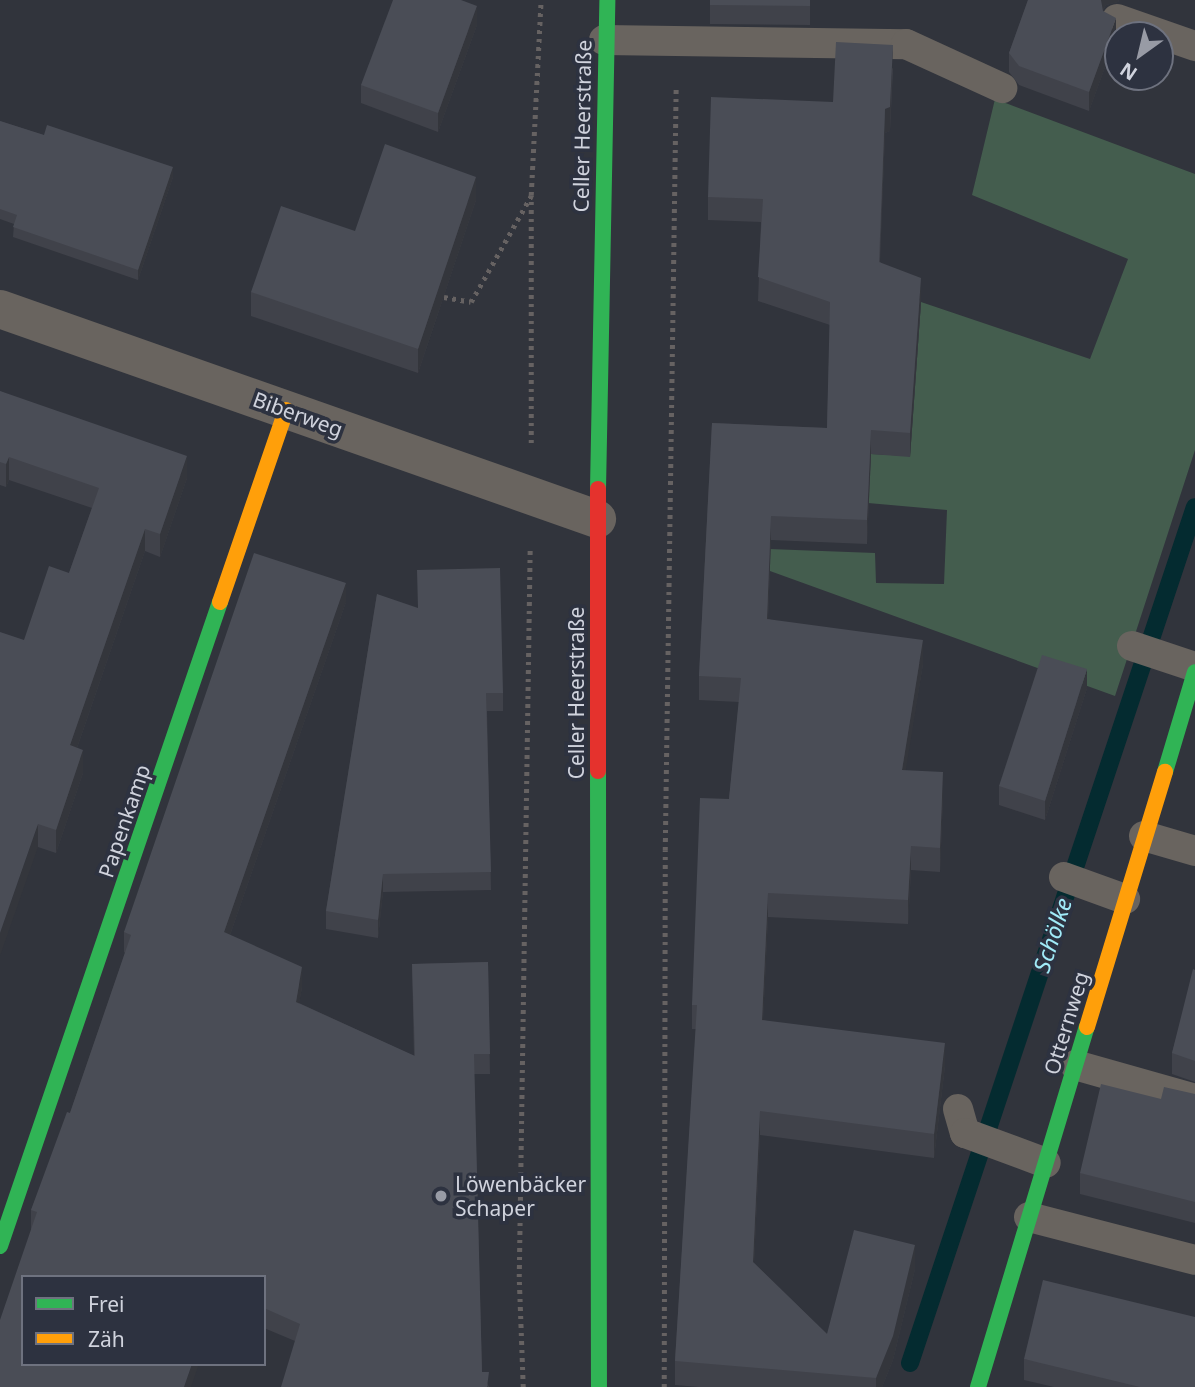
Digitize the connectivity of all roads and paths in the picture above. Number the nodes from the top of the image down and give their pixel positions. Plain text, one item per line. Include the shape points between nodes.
1 (541, 0) edge
2 (607, 0) edge
3 (1117, 19) edge
4 (604, 40) junction
5 (678, 40) junction
6 (1195, 46) edge
7 (1002, 88) dead end
8 (531, 195) junction
9 (444, 297) edge
10 (0, 309) edge
11 (286, 410) junction
12 (531, 497) junction
13 (597, 519) junction
14 (1132, 646) dead end
15 (1186, 666) edge
16 (1144, 836) junction
17 (1195, 851) edge
18 (1064, 877) dead end
19 (1125, 899) junction
20 (1075, 1065) junction
21 (1195, 1098) edge
22 (961, 1121) dead end
23 (1046, 1163) junction
24 (1029, 1217) junction
25 (0, 1246) edge
26 (1195, 1260) edge
27 (523, 1387) edge
28 (599, 1387) edge
29 (664, 1387) edge
30 (978, 1387) edge

1 - 8 path
2 - 4 street, Celler Heerstraße
3 - 6 lane
4 - 5 lane
4 - 13 street, Celler Heerstraße
5 - 7 lane via 906,44
5 - 29 path via 665,850
8 - 9 path via 471,302
8 - 12 path
10 - 11 street, Biberweg
11 - 12 street, Biberweg
11 - 25 street, Papenkamp
12 - 13 street, Biberweg
12 - 27 path via 519,1277
13 - 28 street, Celler Heerstraße
14 - 15 lane
15 - 16 street, Otternweg
16 - 17 lane
16 - 19 street, Otternweg
18 - 19 lane
19 - 20 street, Otternweg
20 - 21 lane
20 - 23 street, Otternweg
22 - 23 lane
23 - 24 street, Otternweg
24 - 26 lane
24 - 30 street, Otternweg

